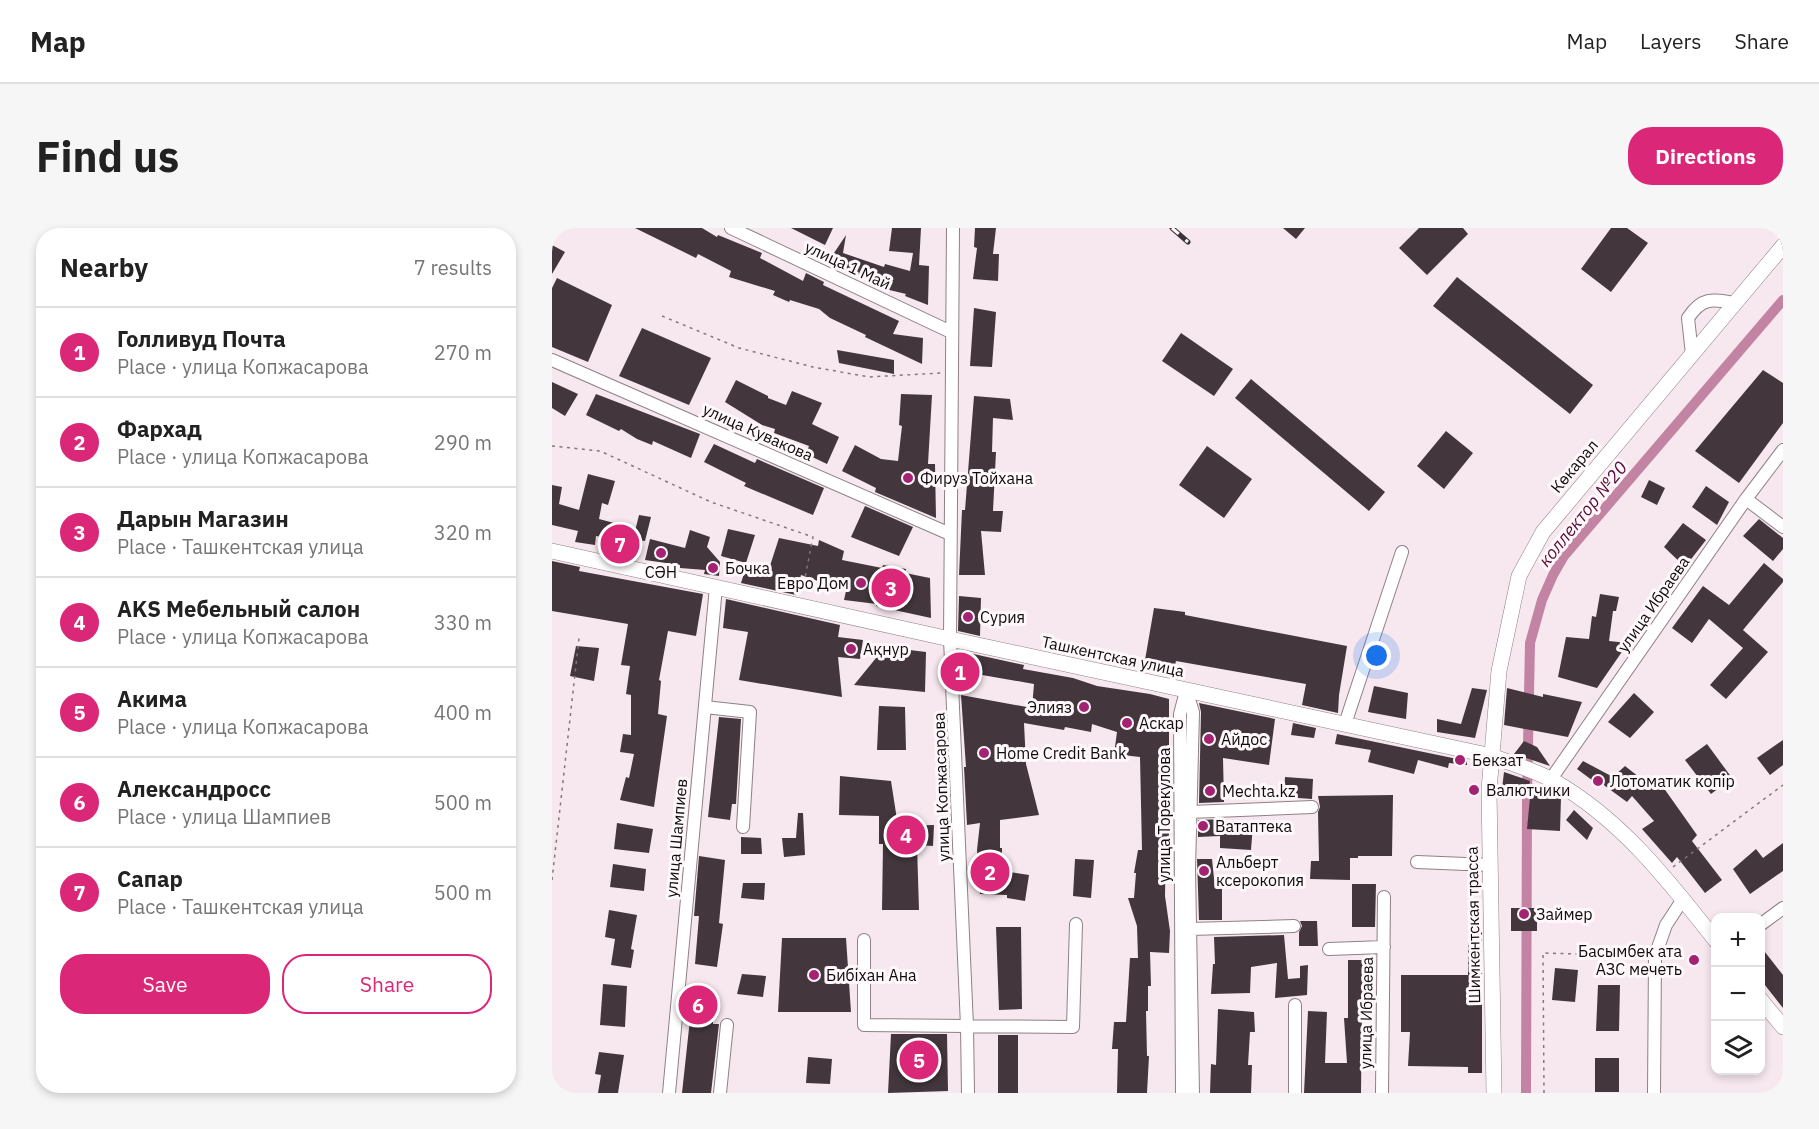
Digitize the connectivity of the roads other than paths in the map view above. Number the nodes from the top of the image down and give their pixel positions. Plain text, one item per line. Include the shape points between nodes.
1 (731, 228) edge
2 (953, 228) edge
3 (1783, 246) edge
4 (1735, 303) junction
5 (951, 332) junction
6 (1692, 354) junction
7 (552, 360) edge
8 (1783, 450) edge
9 (1746, 499) junction
10 (1783, 527) edge
11 (950, 534) junction
12 (552, 551) edge
13 (1402, 552) dead end
14 (716, 587) junction
15 (950, 639) junction
16 (1186, 690) junction
17 (705, 707) junction
18 (1345, 724) junction
19 (1492, 756) junction
20 (1551, 779) junction
21 (1312, 807) dead end
22 (1190, 812) junction
23 (743, 827) dead end
24 (1417, 862) dead end
25 (1490, 865) junction
26 (1384, 897) dead end
27 (1683, 899) junction
28 (1783, 908) edge
29 (1765, 921) edge
30 (1076, 924) dead end
31 (1294, 926) dead end
32 (1190, 929) junction
33 (1711, 935) edge
34 (864, 940) dead end
35 (1384, 947) junction
36 (1329, 949) dead end
37 (1765, 1004) edge
38 (1294, 1005) dead end
39 (728, 1025) dead end
40 (967, 1026) junction
41 (1783, 1027) edge
42 (669, 1093) edge
43 (720, 1093) edge
44 (968, 1093) edge
45 (1182, 1093) edge
46 (1193, 1093) edge
47 (1295, 1093) edge
48 (1382, 1093) edge
49 (1494, 1093) edge
50 (1654, 1093) edge

1 - 5 street, улица 1 Май
2 - 5 street, улица Копжасарова
3 - 4 main road, Көкарал
4 - 6 main road, Көкарал
4 - 6 street via 1711,299 1696,306 1688,318
5 - 11 street, улица Копжасарова
6 - 19 main road, Көкарал via 1543,532 1519,576 1499,671
7 - 11 street, улица Кувакова
8 - 9 street, улица Ибраева
9 - 10 street
9 - 20 street, улица Ибраева
11 - 15 street, улица Копжасарова
12 - 14 main road, Ташкентская улица
13 - 18 street
14 - 15 main road, Ташкентская улица
14 - 17 street, улица Шампиев
15 - 16 main road, Ташкентская улица
15 - 40 street, улица Копжасарова
16 - 18 main road, Ташкентская улица
16 - 22 street, улица Торекулова via 1193,712
16 - 45 street, улица Торекулова via 1180,714
17 - 23 street via 750,712
17 - 42 street, улица Шампиев
18 - 19 main road, Ташкентская улица
19 - 20 main road, Ташкентская улица
19 - 25 main road, Шимкентская трасса
20 - 27 main road, Ташкентская улица via 1612,823
21 - 22 street
22 - 32 street, улица Торекулова
24 - 25 street
25 - 49 main road, Шимкентская трасса
26 - 35 street, улица Ибраева
27 - 33 main road, Ташкентская улица
27 - 50 street via 1666,925 1655,956
28 - 29 street
30 - 40 street via 1073,1028
31 - 32 street
32 - 46 street, улица Торекулова
34 - 40 street via 864,1025
35 - 36 street
35 - 48 street, улица Ибраева
37 - 41 main road
38 - 47 street
39 - 43 street
40 - 44 street, улица Копжасарова

